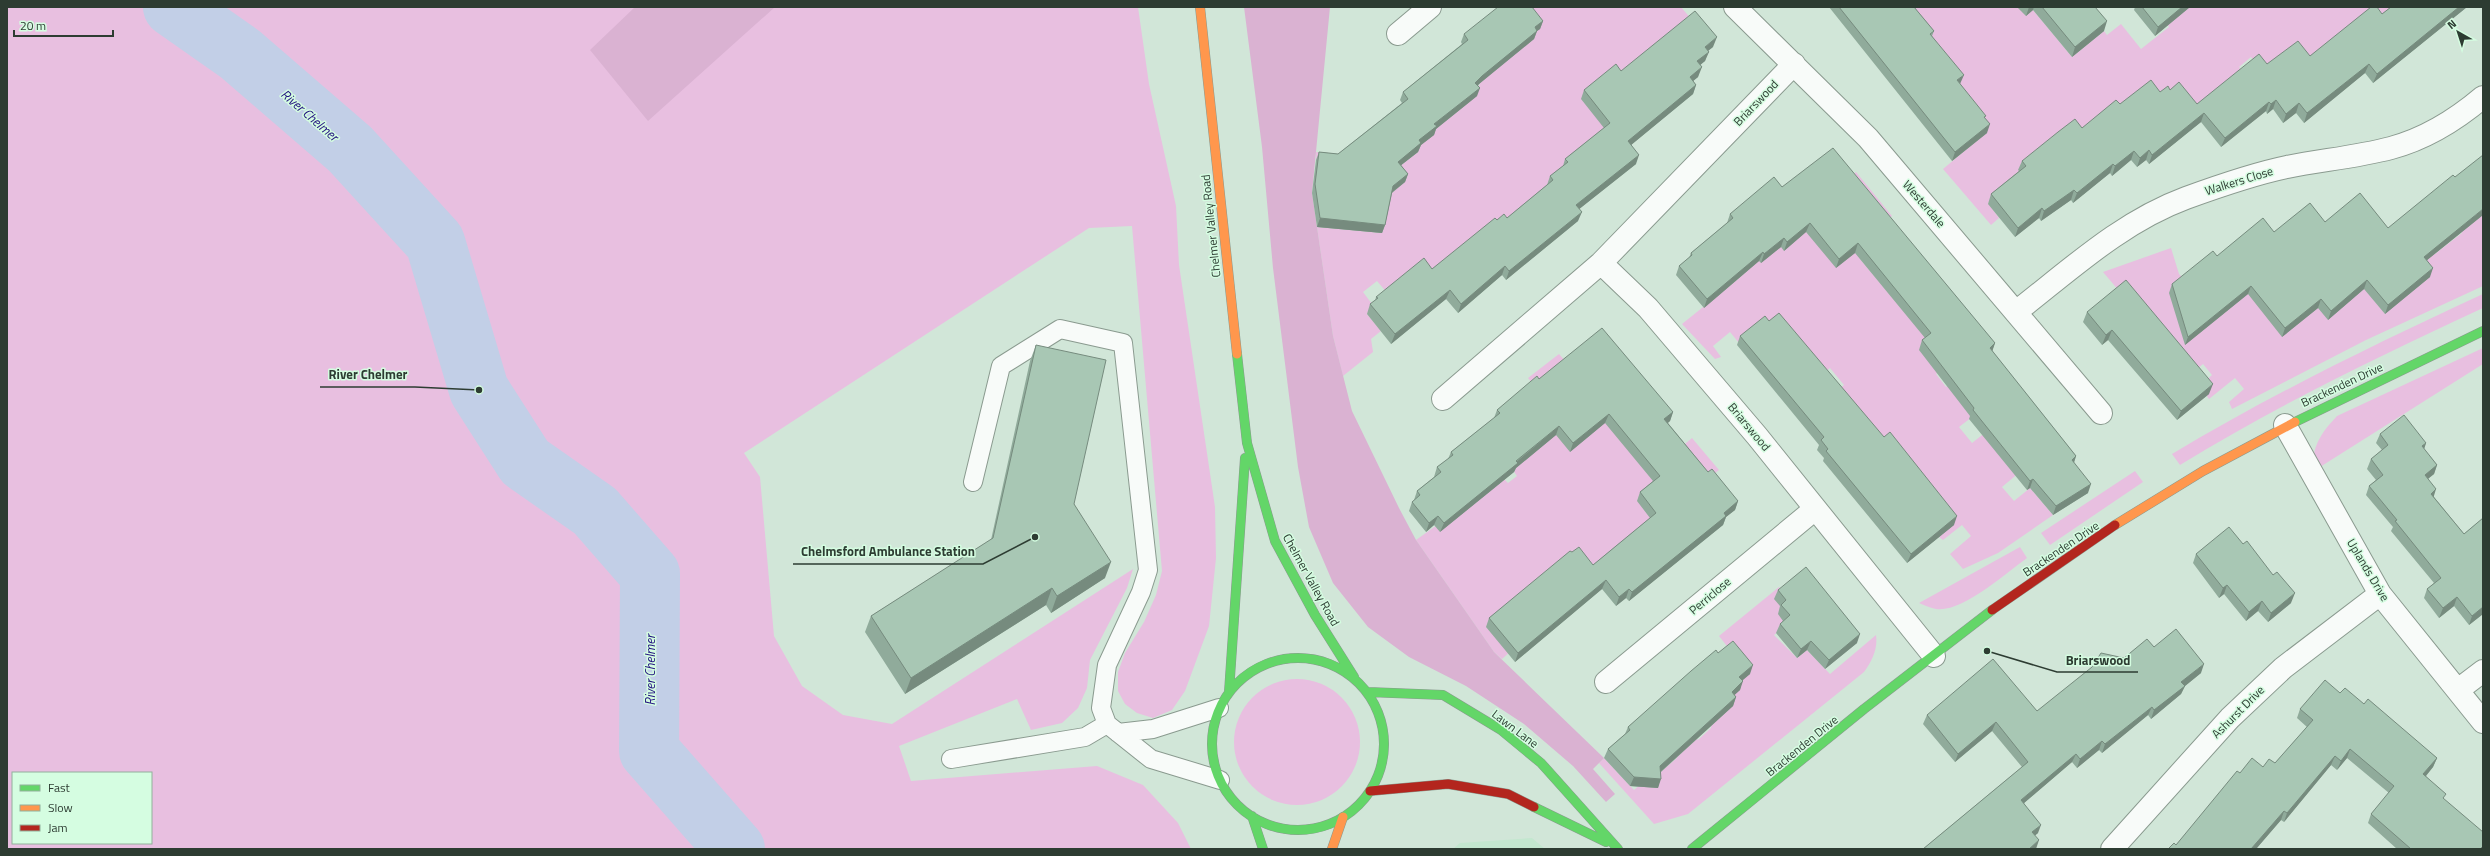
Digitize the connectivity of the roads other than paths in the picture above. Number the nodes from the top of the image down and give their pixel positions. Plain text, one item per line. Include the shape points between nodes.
1 (1200, 7) edge
2 (1430, 7) edge
3 (1735, 7) edge
4 (1398, 34) dead end
5 (1794, 64) junction
6 (2483, 97) edge
7 (1601, 263) junction
8 (2016, 312) junction
9 (2483, 331) edge
10 (1443, 399) dead end
11 (2101, 413) dead end
12 (2285, 425) junction
13 (1246, 443) junction
14 (973, 482) dead end
15 (1815, 509) junction
16 (2380, 594) junction
17 (1934, 656) junction
18 (2483, 670) edge
19 (1354, 677) junction
20 (1606, 682) dead end
21 (2458, 690) junction
22 (1229, 692) junction
23 (1368, 692) junction
24 (1219, 708) junction
25 (2483, 722) edge
26 (1113, 728) junction
27 (951, 759) dead end
28 (1220, 780) junction
29 (1370, 791) junction
30 (1252, 816) junction
31 (1344, 817) junction
32 (1617, 848) edge
33 (1263, 849) edge
34 (1332, 849) edge
35 (1692, 849) edge
36 (2112, 849) edge

1 - 13 main road, Chelmer Valley Road
2 - 4 street
3 - 5 street, Westerdale
5 - 7 street, Briarswood
5 - 8 street, Westerdale via 1868,138
6 - 8 street, Walkers Close via 2437,129 2392,148 2286,167 2184,198 2145,216 2105,242
7 - 10 street, Briarswood
7 - 15 street, Briarswood via 1648,308 1757,436
8 - 11 street, Westerdale
9 - 12 main road, Brackenden Drive
12 - 16 street, Uplands Drive
12 - 17 main road, Brackenden Drive via 2163,494 2051,568
13 - 19 main road, Chelmer Valley Road via 1275,541 1315,615
13 - 22 main road, Chelmer Valley Road
14 - 26 lane via 1001,366 1060,329 1123,343 1148,570 1141,592 1107,665 1101,708
15 - 17 street, Briarswood
15 - 20 street, Perriclose
16 - 21 street, Uplands Drive
16 - 36 street, Ashurst Drive via 2283,668 2230,718
17 - 35 main road, Brackenden Drive
18 - 21 street
19 - 22 main road via 1329,663 1309,658 1286,658 1264,664 1250,672
19 - 23 main road
21 - 25 street, Uplands Drive
22 - 24 main road
23 - 29 main road via 1382,722 1384,741 1383,758
23 - 32 main road, Lawn Lane via 1443,695 1501,730 1541,764
24 - 26 lane via 1153,729
24 - 28 main road via 1212,741
26 - 27 lane via 1085,738
26 - 28 lane via 1152,759
28 - 30 main road via 1233,800
29 - 31 main road
29 - 32 main road, Lawn Lane via 1448,784 1508,794
30 - 31 main road via 1281,828 1303,830 1325,826
30 - 33 main road
31 - 34 main road

